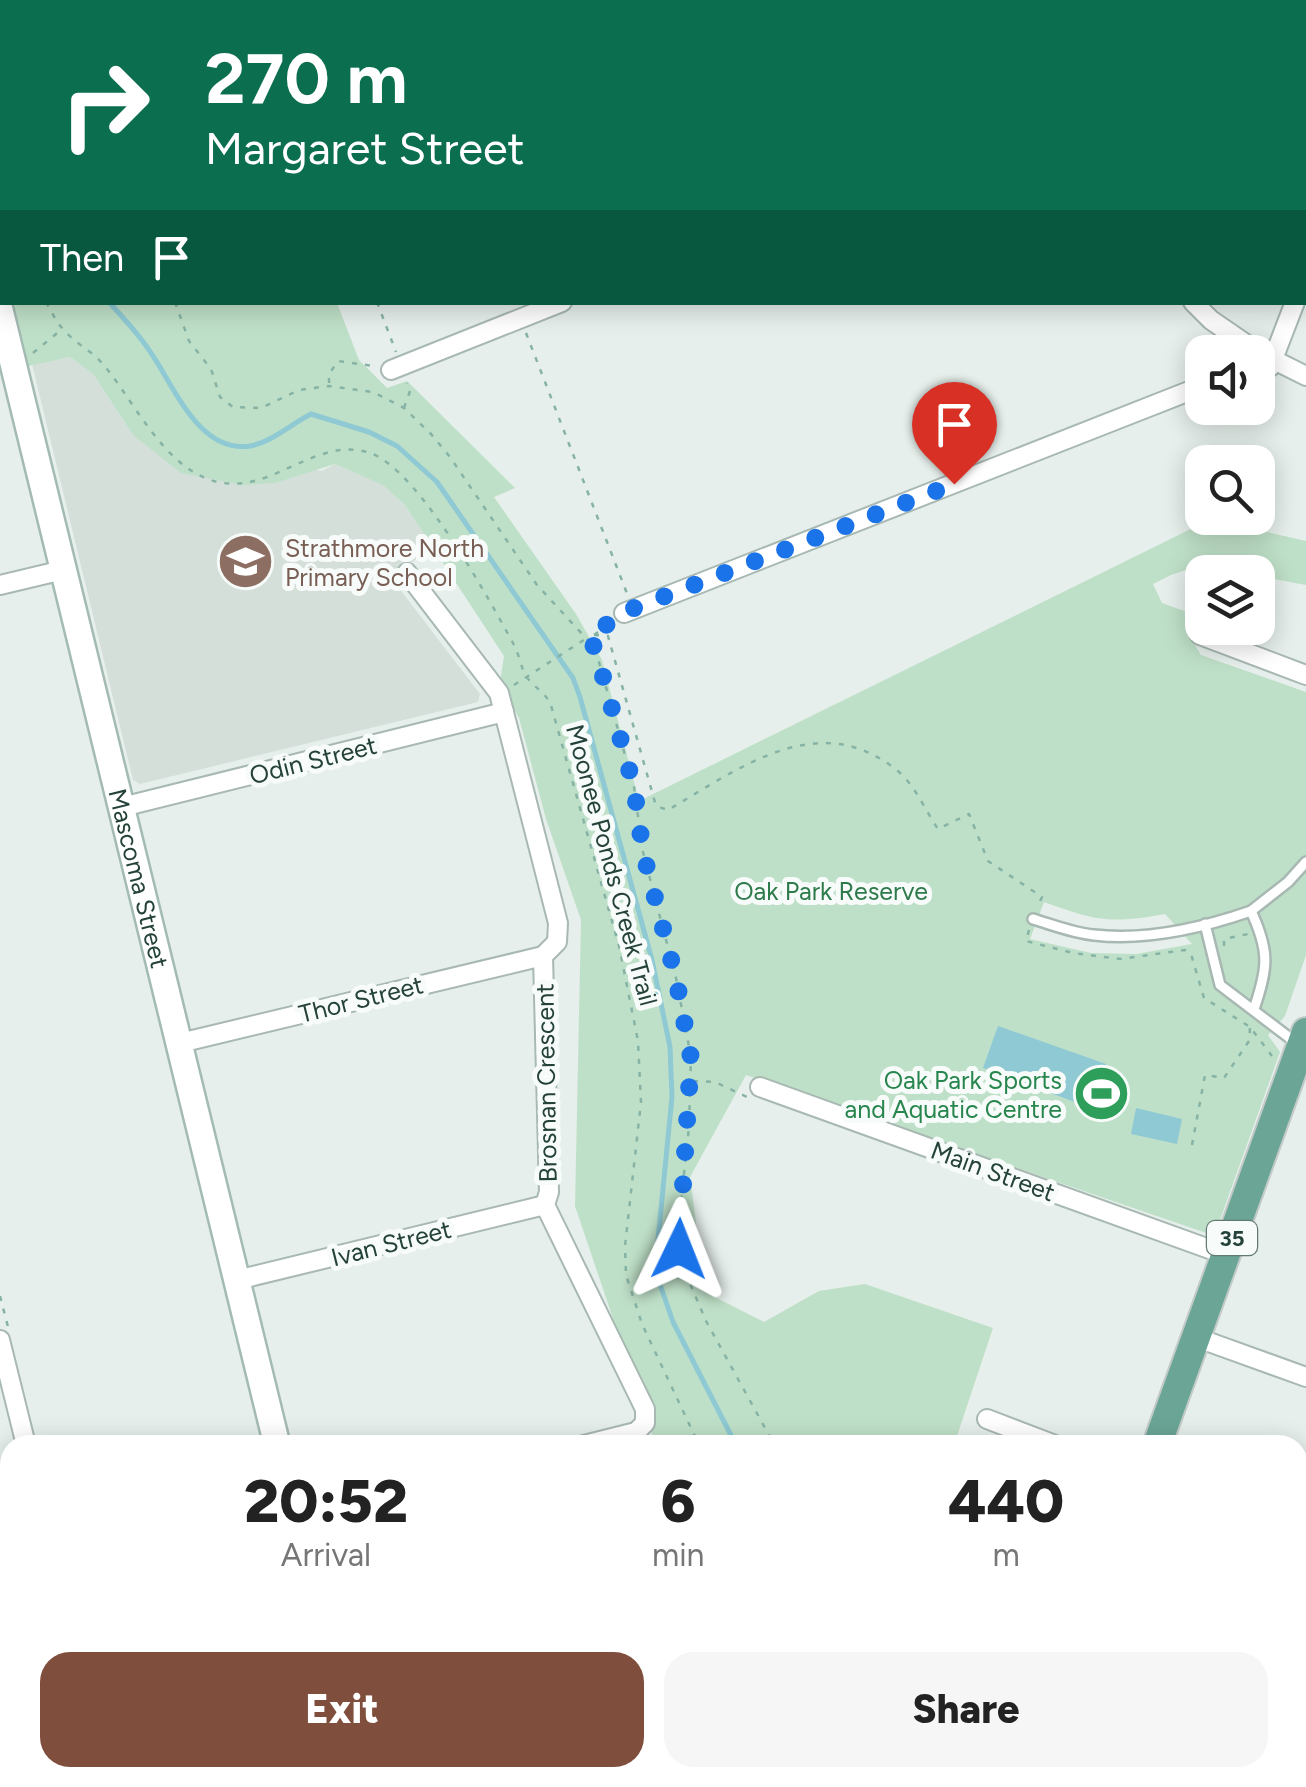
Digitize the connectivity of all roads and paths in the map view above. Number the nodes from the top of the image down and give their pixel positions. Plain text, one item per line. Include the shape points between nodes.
1 (48, 305) edge
2 (176, 305) edge
3 (378, 305) edge
4 (554, 305) edge
5 (1196, 305) edge
6 (1293, 305) edge
7 (0, 310) edge
8 (1210, 320) junction
9 (62, 329) junction
10 (525, 331) dead end
11 (1220, 335) edge
12 (1231, 335) edge
13 (1275, 346) edge
14 (12, 358) junction
15 (1275, 367) edge
16 (396, 368) junction
17 (1306, 379) edge
18 (329, 386) junction
19 (1185, 393) edge
20 (404, 408) junction
21 (63, 570) junction
22 (407, 573) dead end
23 (0, 585) edge
24 (629, 611) junction
25 (594, 635) junction
26 (588, 638) junction
27 (1225, 645) edge
28 (1306, 674) edge
29 (527, 676) junction
30 (500, 693) junction
31 (504, 712) junction
32 (122, 807) junction
33 (1306, 862) edge
34 (1251, 912) junction
35 (1032, 919) junction
36 (1205, 924) junction
37 (1263, 938) junction
38 (1212, 951) junction
39 (1191, 954) junction
40 (543, 956) junction
41 (1254, 1009) junction
42 (1250, 1027) junction
43 (1304, 1039) edge
44 (180, 1043) junction
45 (1274, 1058) dead end
46 (692, 1081) junction
47 (755, 1093) joint
48 (1192, 1145) dead end
49 (545, 1205) junction
50 (1226, 1254) junction
51 (237, 1280) junction
52 (1196, 1337) junction
53 (0, 1340) edge
54 (1306, 1377) edge
55 (986, 1419) dead end
56 (24, 1435) edge
57 (275, 1435) edge
58 (624, 1435) edge
59 (694, 1435) edge
60 (769, 1435) edge
61 (1029, 1435) edge
62 (1161, 1435) edge

1 - 9 path, Moonee Ponds Creek Trail
2 - 18 path via 220,397 233,407 261,408 300,390
3 - 16 path
4 - 16 street
5 - 8 street
6 - 13 street
7 - 14 main road, Mascoma Street
8 - 11 street
8 - 12 street
9 - 14 path via 38,351
9 - 29 path, Moonee Ponds Creek Trail via 106,367 177,461 199,475 248,483 342,451 370,452 393,467 425,498
10 - 24 path
14 - 21 main road, Mascoma Street
15 - 17 street
16 - 18 path via 338,361
16 - 20 path via 410,391
18 - 20 path via 372,392
19 - 24 street
20 - 26 path via 450,458 536,585
21 - 23 street
21 - 32 main road, Mascoma Street
22 - 30 street, Brosnan Crescent
24 - 25 path
25 - 26 path
25 - 35 path via 608,636 656,806 668,810 780,749 850,745 899,772 938,829 969,814 988,860 1042,898
26 - 29 path
26 - 46 path via 634,787
27 - 28 street
29 - 30 path
29 - 59 path, Moonee Ponds Creek Trail via 555,715 619,946 638,1041 640,1102 625,1246 631,1298
30 - 31 street, Brosnan Crescent
31 - 32 street, Odin Street
31 - 40 street, Brosnan Crescent via 558,923 557,942
32 - 44 main road, Mascoma Street
33 - 34 lane
34 - 36 lane
34 - 37 lane
35 - 36 lane via 1120,936
35 - 39 path via 1026,941 1073,953 1120,959
36 - 38 lane
37 - 38 path via 1224,939 1224,949
37 - 41 lane via 1265,975
38 - 39 path
38 - 41 lane via 1220,985
39 - 42 path via 1204,998
40 - 44 street, Thor Street
40 - 49 street, Brosnan Crescent
41 - 43 lane
42 - 45 path
42 - 48 path via 1249,1041 1224,1078 1205,1074
43 - 50 main road, 35
44 - 51 main road, Mascoma Street
46 - 47 path
46 - 60 path via 679,1249 706,1321
47 - 50 street, Main Street
49 - 51 street, Ivan Street
49 - 58 street, Brosnan Crescent via 645,1408 645,1423
50 - 52 main road, 35
51 - 57 main road, Mascoma Street
52 - 54 street
52 - 62 main road, 35
53 - 56 street
55 - 61 street

